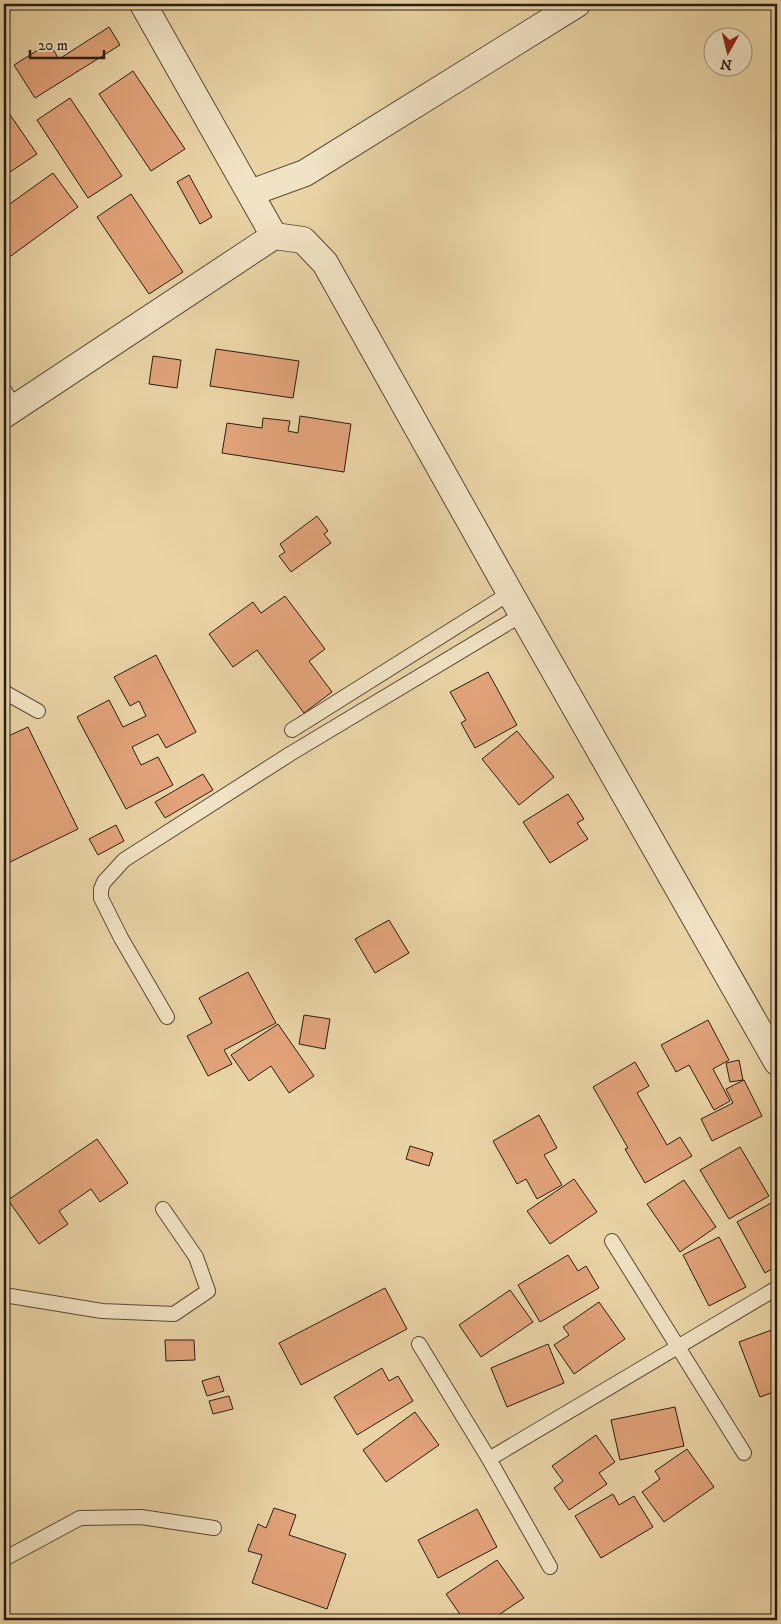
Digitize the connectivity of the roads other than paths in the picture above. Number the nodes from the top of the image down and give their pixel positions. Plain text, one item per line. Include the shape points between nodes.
1 (143, 4) edge
2 (578, 4) edge
3 (250, 193) junction
4 (274, 236) junction
5 (8, 404) edge
6 (517, 604) junction
7 (4, 692) edge
8 (38, 711) dead end
9 (292, 730) dead end
10 (167, 1017) dead end
11 (777, 1062) edge
12 (163, 1209) dead end
13 (612, 1241) dead end
14 (777, 1288) edge
15 (4, 1295) edge
16 (419, 1344) dead end
17 (678, 1347) junction
18 (744, 1453) dead end
19 (488, 1459) junction
20 (214, 1528) dead end
21 (4, 1559) edge
22 (550, 1567) dead end

1 - 3 street
2 - 3 street via 305,173
3 - 4 street
4 - 5 street
4 - 6 street via 303,240 325,263
6 - 9 lane
6 - 10 lane via 124,860 104,882 101,898
6 - 11 street
7 - 8 lane
12 - 15 lane via 196,1257 208,1291 174,1314 102,1310
13 - 17 lane
14 - 17 lane
16 - 19 lane
17 - 18 lane
17 - 19 lane
19 - 22 lane
20 - 21 lane via 141,1518 80,1518

